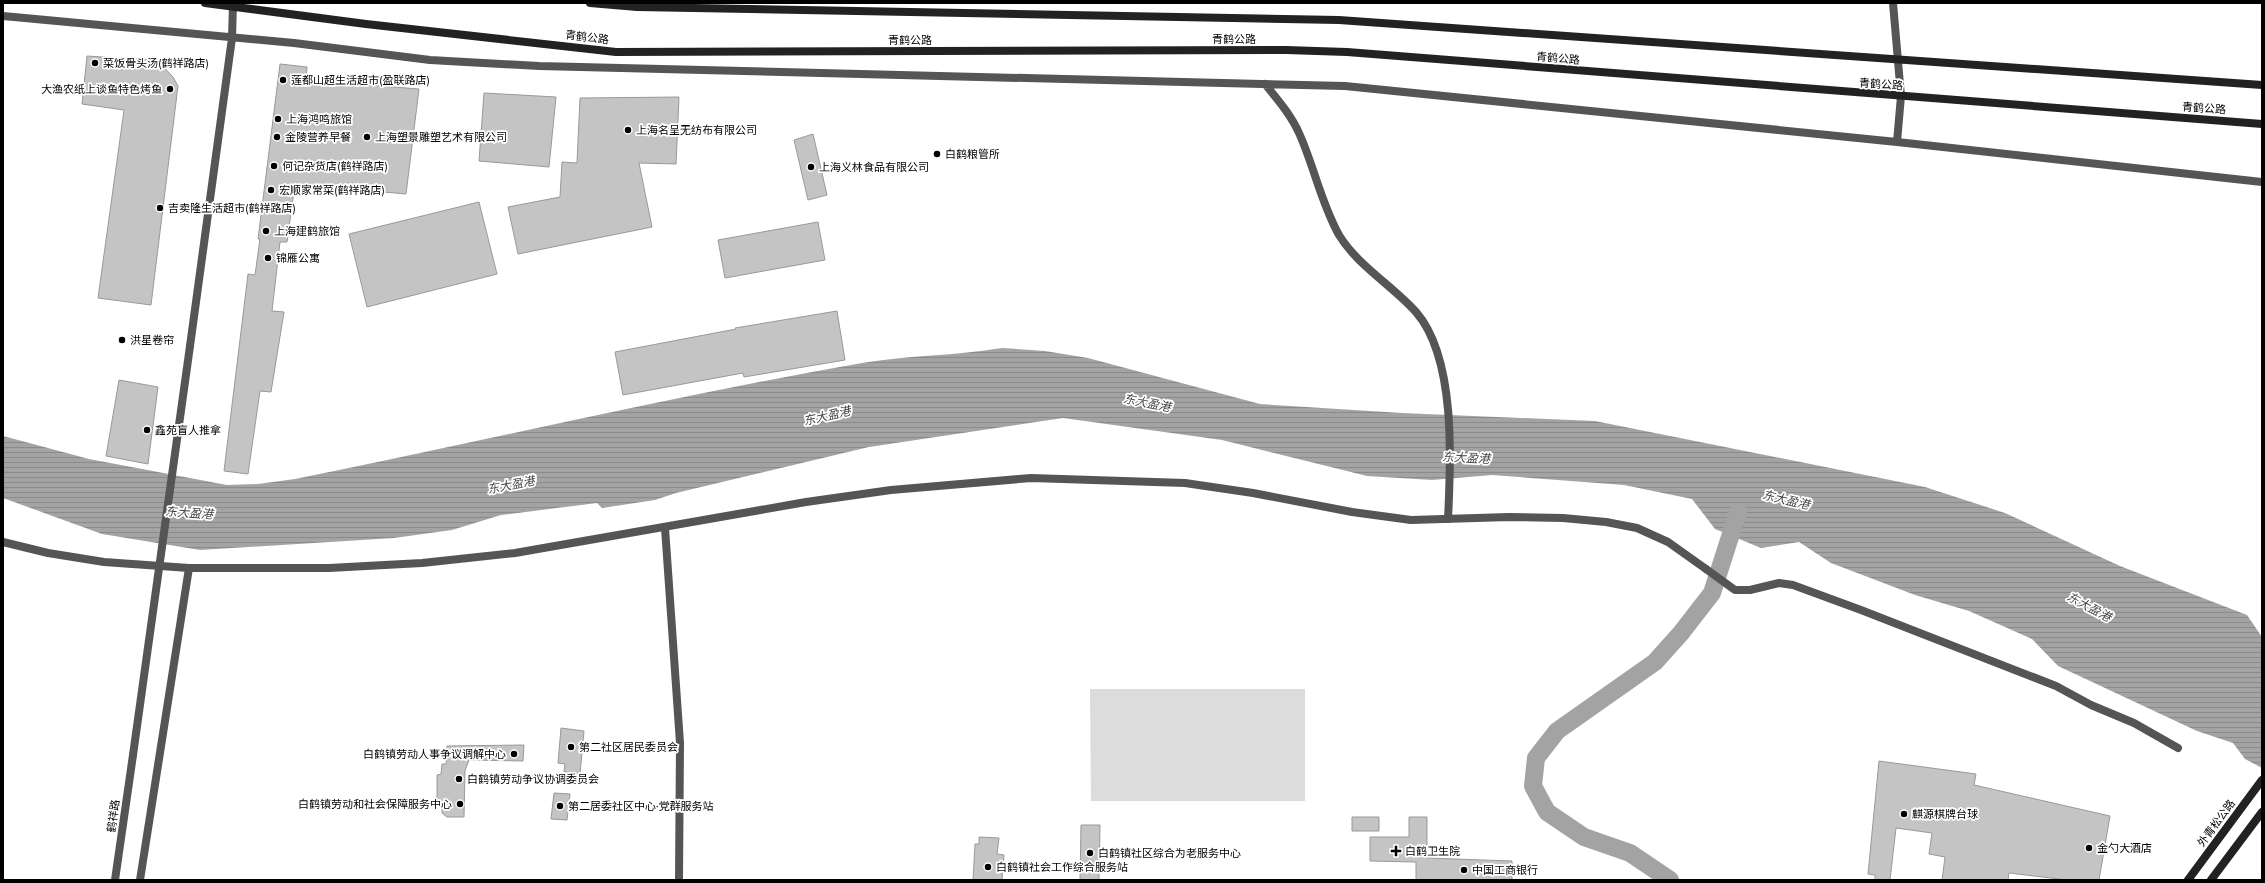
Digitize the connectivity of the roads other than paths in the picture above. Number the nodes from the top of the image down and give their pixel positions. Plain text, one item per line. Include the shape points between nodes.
1 (206, 3) edge
2 (590, 3) edge
3 (1893, 3) edge
4 (233, 4) edge
5 (3, 16) edge
6 (232, 38) junction
7 (1896, 58) junction
8 (1265, 84) junction
9 (2262, 85) edge
10 (1901, 96) junction
11 (2262, 124) edge
12 (1897, 142) junction
13 (2262, 182) edge
14 (1448, 520) junction
15 (665, 528) junction
16 (3, 542) edge
17 (189, 568) junction
18 (2178, 748) dead end
19 (2262, 780) edge
20 (2262, 812) edge
21 (115, 880) edge
22 (140, 880) edge
23 (679, 880) edge
24 (2188, 880) edge
25 (2211, 880) edge

1 - 4 main road, 青鹤公路
2 - 7 main road, 青鹤公路 via 645,7 1339,20
3 - 7 street
4 - 6 street, 鹤祥路
4 - 10 main road, 青鹤公路 via 366,24 616,52 1347,52
5 - 6 street
6 - 8 street via 430,60 539,66
6 - 21 street, 鹤祥路, bridge
7 - 9 main road, 青鹤公路
7 - 10 street
8 - 12 street via 1345,86
8 - 14 street via 1288,113 1299,133 1340,235 1380,281 1415,311 1429,329 1439,357 1447,401 1450,480
10 - 11 main road, 青鹤公路
10 - 12 street
12 - 13 street
14 - 15 street via 1411,520 1352,512 1253,493 1185,484 1031,478 884,491 806,502
14 - 18 street via 1563,518 1629,526 1668,542 1735,590 1750,590 1778,583 1793,585 2056,686 2134,723
15 - 17 street via 515,554 422,563 329,568
15 - 23 street via 680,743
16 - 17 street via 104,562
17 - 22 street
19 - 24 main road, 外青松公路
20 - 25 main road

